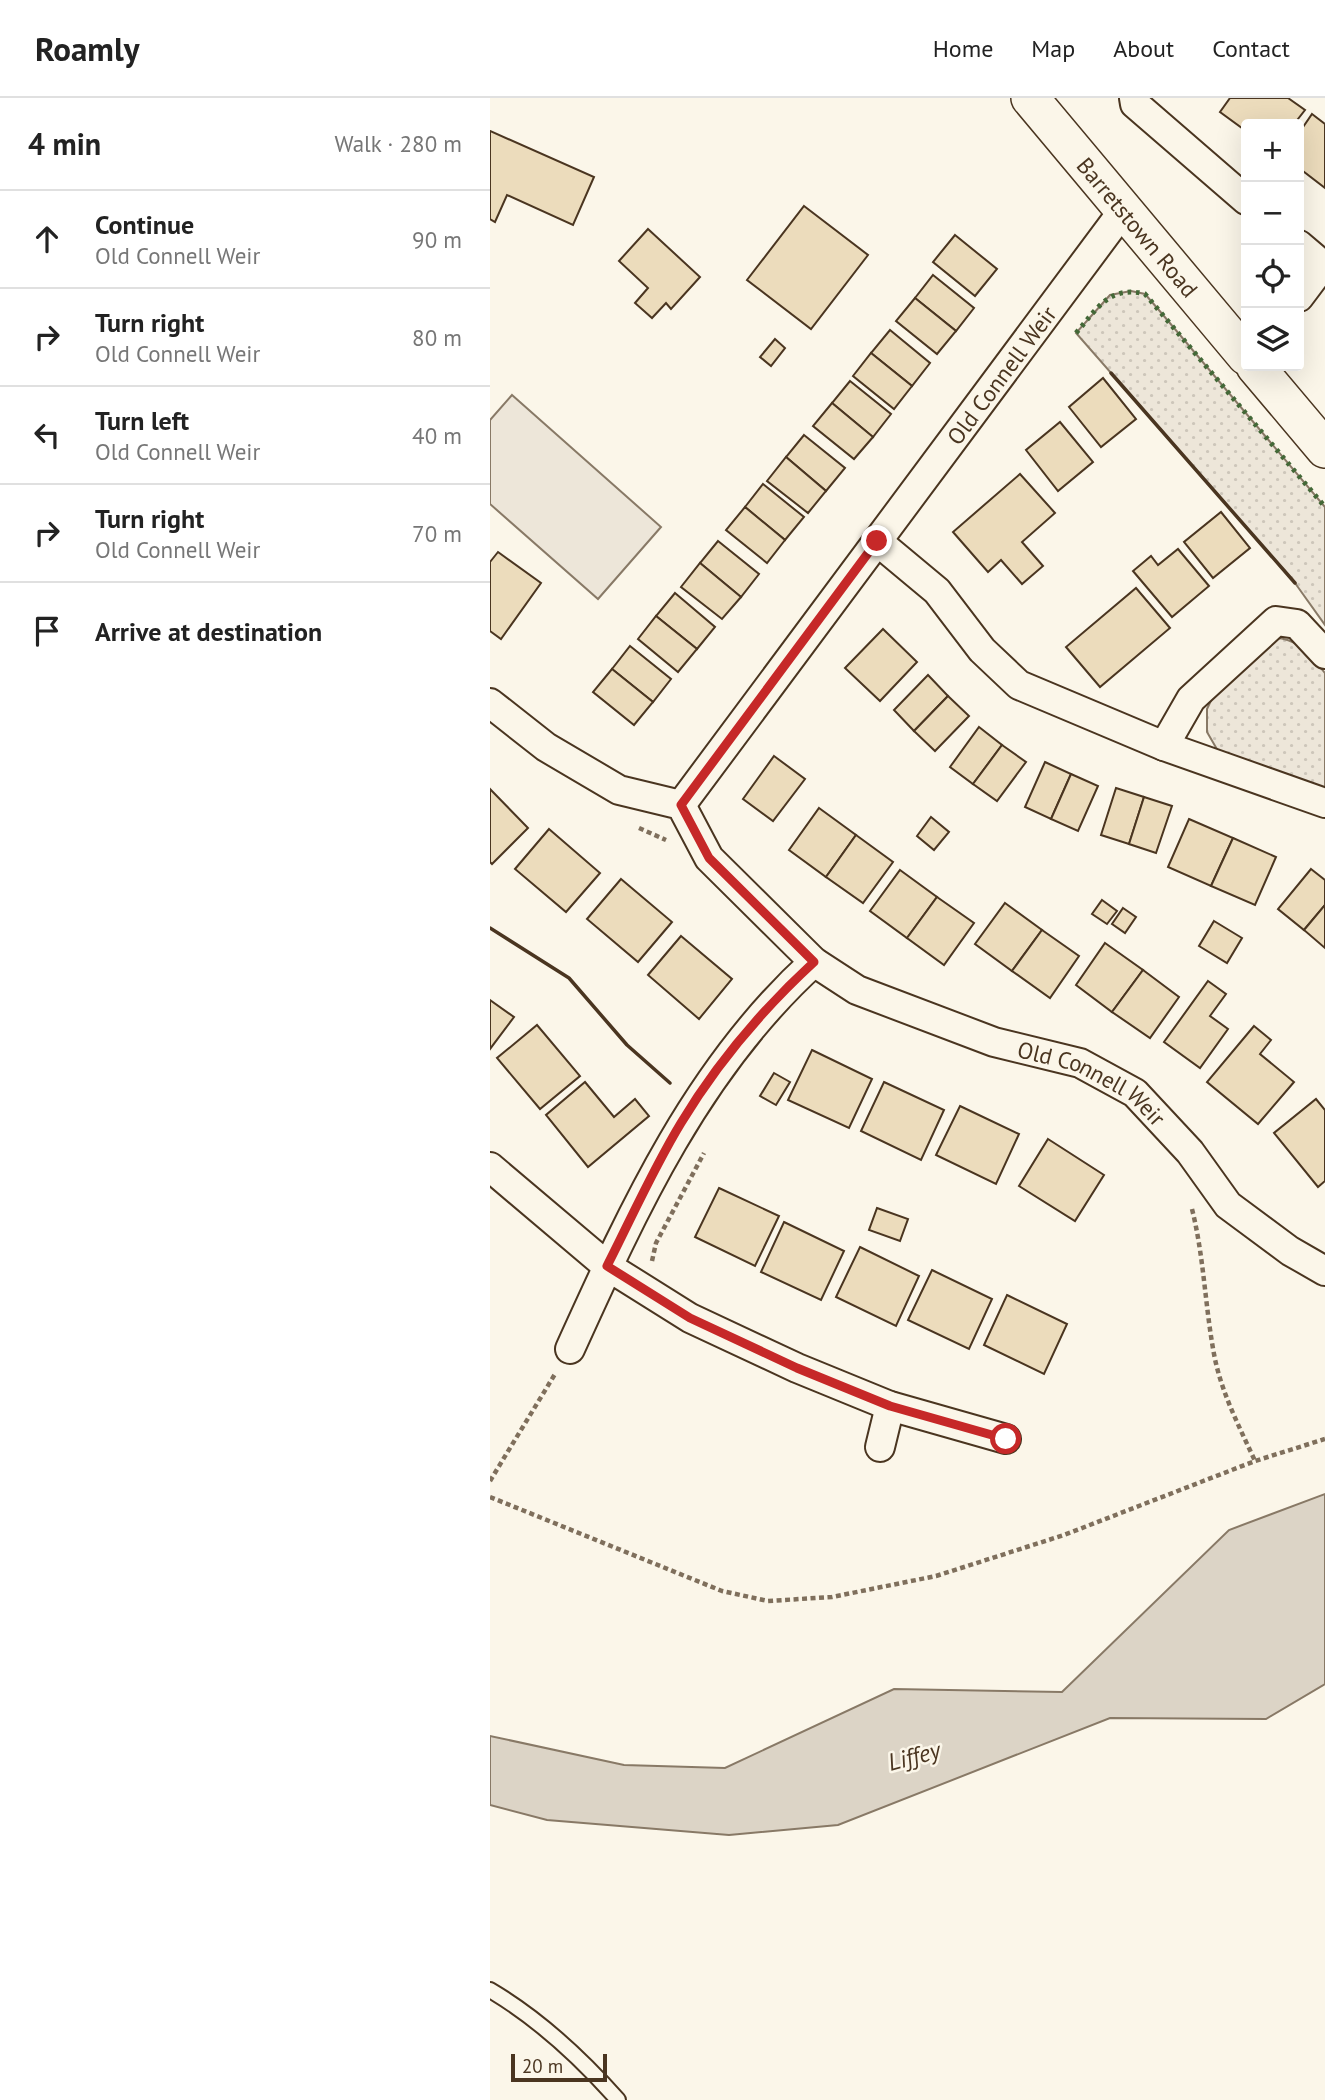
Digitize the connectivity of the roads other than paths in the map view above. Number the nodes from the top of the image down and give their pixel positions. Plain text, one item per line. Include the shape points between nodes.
1 (1030, 98) edge
2 (1134, 98) edge
3 (1241, 196) edge
4 (1123, 211) junction
5 (1304, 249) edge
6 (1324, 266) edge
7 (1304, 291) edge
8 (1241, 350) edge
9 (1259, 371) edge
10 (1325, 449) edge
11 (877, 541) junction
12 (1325, 654) edge
13 (490, 703) edge
14 (1164, 746) junction
15 (1325, 803) edge
16 (681, 805) junction
17 (814, 962) junction
18 (490, 1167) edge
19 (607, 1266) junction
20 (1325, 1271) edge
21 (570, 1349) road end
22 (890, 1406) junction
23 (1006, 1439) dead end
24 (880, 1447) dead end
25 (490, 1990) edge
26 (618, 2100) edge

1 - 4 street, Barretstown Road
2 - 3 street via 1135,104
4 - 8 street, Barretstown Road
4 - 11 street, Old Connell Weir
5 - 6 street
6 - 7 street
9 - 10 street
11 - 14 street via 937,591 982,650 1018,685
11 - 16 street, Old Connell Weir
12 - 14 street via 1297,624 1276,621 1191,699
13 - 16 street via 546,747 619,790
14 - 15 street
16 - 17 street, Old Connell Weir via 709,858
17 - 19 street via 775,998 688,1112
17 - 20 street, Old Connell Weir via 857,990 994,1042 1080,1063 1135,1093 1190,1152 1228,1205
18 - 19 street
19 - 21 street
19 - 22 street via 690,1318
22 - 23 street
22 - 24 street
25 - 26 lane via 520,2007 583,2060

